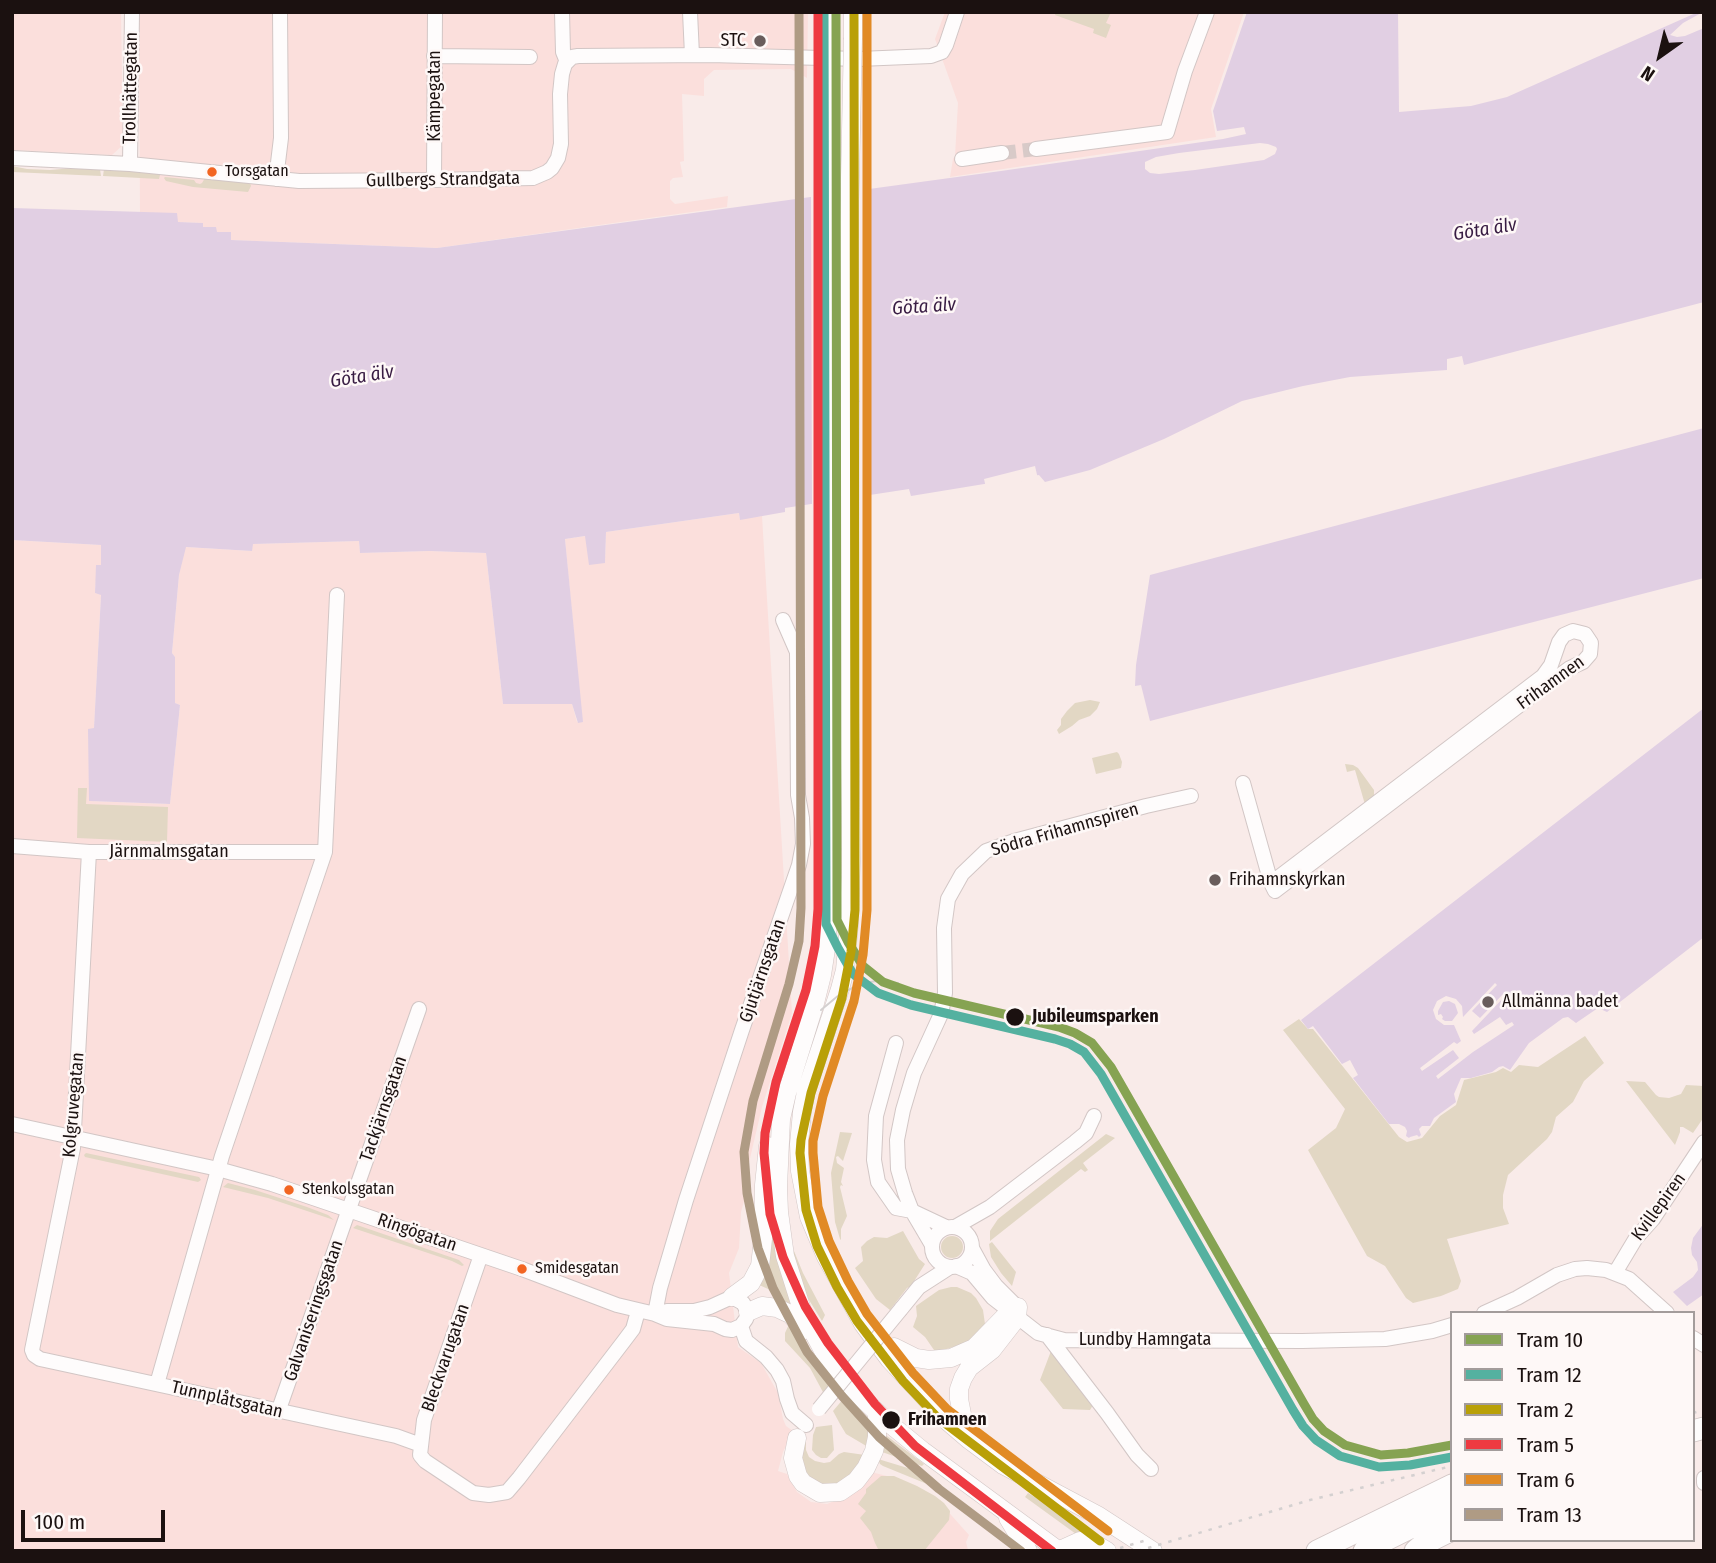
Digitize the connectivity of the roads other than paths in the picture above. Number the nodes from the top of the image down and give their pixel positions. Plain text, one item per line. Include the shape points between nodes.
1 (132, 12) edge
2 (280, 12) edge
3 (435, 12) edge
4 (562, 12) edge
5 (690, 12) edge
6 (824, 12) edge
7 (853, 12) edge
8 (957, 12) edge
9 (1207, 12) edge
10 (692, 55) junction
11 (434, 56) junction
12 (530, 57) dead end
13 (567, 62) junction
14 (1037, 149) tunnel mouth
15 (1002, 153) tunnel mouth
16 (12, 159) edge
17 (962, 159) dead end
18 (130, 164) junction
19 (276, 178) junction
20 (434, 180) junction
21 (337, 595) dead end
22 (783, 620) dead end
23 (1243, 783) dead end
24 (1191, 796) dead end
25 (12, 846) edge
26 (89, 852) junction
27 (325, 852) junction
28 (1271, 883) junction
29 (835, 1008) junction
30 (419, 1009) dead end
31 (896, 1043) dead end
32 (787, 1093) junction
33 (1094, 1116) dead end
34 (12, 1124) edge
35 (74, 1138) junction
36 (1704, 1142) edge
37 (218, 1169) junction
38 (990, 1207) junction
39 (349, 1209) junction
40 (912, 1211) junction
41 (950, 1227) junction
42 (972, 1245) junction
43 (932, 1248) junction
44 (481, 1255) junction
45 (953, 1266) junction
46 (1615, 1273) junction
47 (919, 1287) junction
48 (732, 1297) junction
49 (993, 1298) junction
50 (638, 1311) junction
51 (1488, 1311) edge
52 (1665, 1311) edge
53 (1015, 1312) junction
54 (655, 1314) junction
55 (745, 1319) junction
56 (1450, 1326) edge
57 (993, 1328) junction
58 (1048, 1336) junction
59 (820, 1347) junction
60 (894, 1347) junction
61 (34, 1355) joint
62 (157, 1384) junction
63 (278, 1412) junction
64 (877, 1413) junction
65 (964, 1424) junction
66 (802, 1431) junction
67 (421, 1445) junction
68 (978, 1447) junction
69 (1151, 1469) dead end
70 (1450, 1486) edge
71 (1450, 1508) edge
72 (1005, 1511) junction
73 (1450, 1523) edge
74 (1450, 1531) edge
75 (1028, 1551) edge
76 (1058, 1551) edge
77 (1107, 1551) edge
78 (1153, 1551) edge
79 (1317, 1551) edge
80 (1364, 1551) edge
81 (1393, 1551) edge
82 (1415, 1551) edge

1 - 18 street, Trollhättegatan
2 - 19 street via 281,138
3 - 11 street, Kämpegatan
4 - 13 street, Gullbergs Strandgata
5 - 10 street
6 - 32 main road, bridge via 830,863 826,949
7 - 29 main road, bridge via 849,224 851,861 846,957
8 - 10 street via 942,52 931,56
9 - 14 street via 1167,132
10 - 13 street via 578,56
11 - 12 street
11 - 20 street, Kämpegatan
13 - 20 street, Gullbergs Strandgata via 561,84 561,144 552,168 533,178
15 - 17 street
16 - 18 street, Gullbergs Strandgata
18 - 19 street, Gullbergs Strandgata
19 - 20 street, Gullbergs Strandgata
21 - 27 street
22 - 54 street, Gjutjärnsgatan via 797,652 803,831 799,865 686,1200
23 - 28 street
24 - 40 street, Södra Frihamnspiren via 1014,841 986,851 962,874 948,899 941,1014 914,1073 897,1140 898,1169
25 - 26 street, Järnmalmsgatan
26 - 27 street, Järnmalmsgatan
26 - 35 street, Kolgruvegatan
27 - 37 street
28 - 28 street, Frihamnen via 1275,891 1583,662 1591,643 1585,635 1573,631 1564,635 1543,676
29 - 60 main road via 812,1110 808,1146 812,1185 838,1263
29 - 68 main road via 806,1092 799,1129 808,1217 863,1324 907,1380
30 - 39 street, Tackjärnsgatan
31 - 40 street via 876,1116 874,1160 886,1196 896,1208
32 - 48 main road via 767,1151 760,1266 751,1283
32 - 59 main road via 778,1163 779,1212 793,1284
33 - 38 street via 1086,1133
34 - 35 street, Ringögatan
35 - 37 street, Ringögatan
35 - 61 street, Kolgruvegatan
36 - 46 street, Kvillepiren
37 - 39 street, Ringögatan
37 - 62 street
38 - 41 street
38 - 42 street
39 - 44 street, Ringögatan
39 - 63 street, Galvaniseringsgatan
40 - 41 street
40 - 43 street
41 - 42 street via 965,1232
41 - 43 street via 936,1234
42 - 45 street via 967,1260
42 - 53 street, Lundby Hamngata
43 - 45 street via 939,1262
43 - 47 street
44 - 50 street, Ringögatan
44 - 67 street, Bleckvarugatan via 424,1420
45 - 47 street
45 - 49 street, Lundby Hamngata via 972,1273
46 - 51 street via 1599,1268 1566,1271
46 - 52 street
47 - 66 street, bridge
48 - 54 street, Ringögatan via 694,1311
48 - 55 street via 743,1303
49 - 53 street, Lundby Hamngata
49 - 57 street
50 - 54 street, Ringögatan
50 - 67 street, Bleckvarugatan via 633,1329 506,1492 473,1493 425,1461
53 - 57 main road
53 - 58 street, Lundby Hamngata
53 - 65 main road via 992,1350 963,1378 959,1399
54 - 55 street, Ringögatan via 732,1330
55 - 59 main road via 762,1306 790,1314
55 - 66 street via 746,1340 777,1370
56 - 58 street, Lundby Hamngata via 1404,1337 1364,1340 1080,1341
57 - 60 main road via 974,1348 951,1358 916,1358
58 - 69 street, Lundby Hamngata
59 - 64 main road via 834,1371
60 - 65 main road
61 - 62 street, Tunnplåtsgatan
62 - 63 street, Tunnplåtsgatan
63 - 67 street, Tunnplåtsgatan
64 - 66 main road via 874,1451 861,1475 840,1492 820,1493 798,1476 793,1458
64 - 72 main road
65 - 68 main road
68 - 78 main road
70 - 79 highway
71 - 80 highway
72 - 75 main road
72 - 76 main road
73 - 81 highway
74 - 82 highway
76 - 77 main road via 1080,1541

